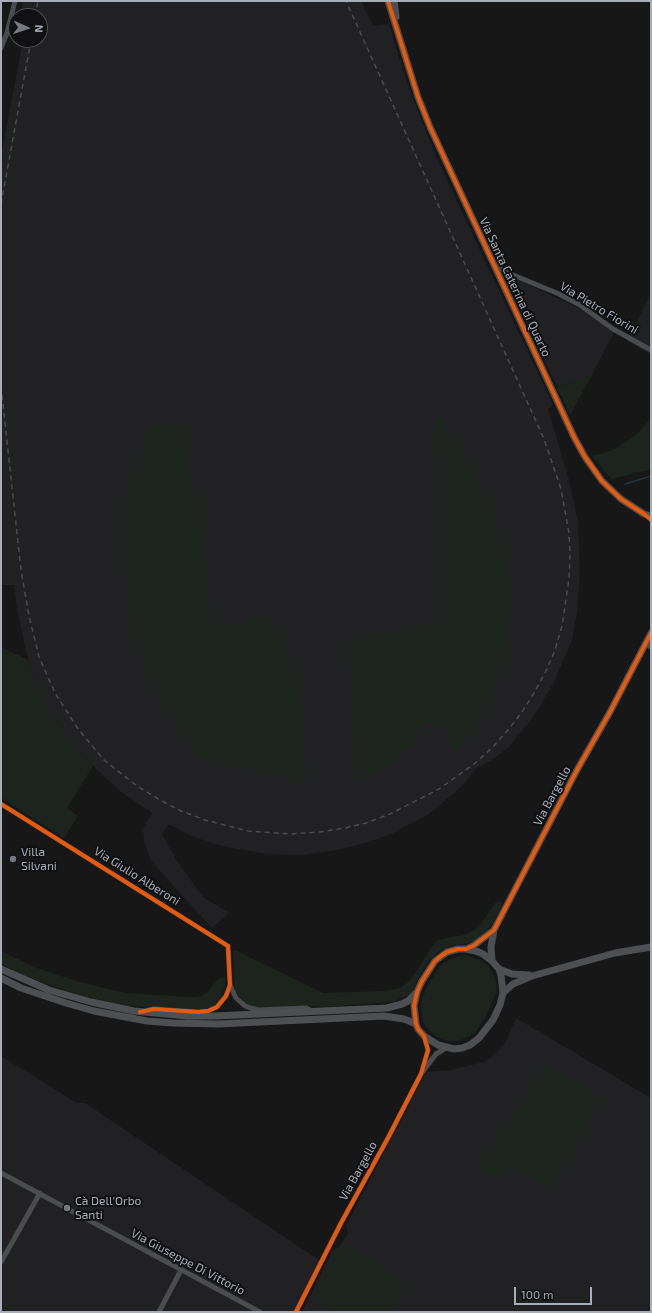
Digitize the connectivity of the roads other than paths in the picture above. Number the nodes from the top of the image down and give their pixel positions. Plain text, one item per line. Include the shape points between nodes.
1 (16, 1) edge
2 (388, 1) edge
3 (394, 1) edge
4 (402, 47) junction
5 (1, 48) edge
6 (493, 263) junction
7 (651, 350) edge
8 (648, 515) edge
9 (651, 520) edge
10 (651, 633) edge
11 (648, 645) edge
12 (1, 804) edge
13 (494, 930) junction
14 (651, 947) edge
15 (466, 949) junction
16 (492, 961) junction
17 (1, 969) edge
18 (499, 969) junction
19 (532, 976) junction
20 (1, 978) edge
21 (230, 985) junction
22 (417, 992) junction
23 (503, 993) junction
24 (140, 1012) junction
25 (315, 1012) junction
26 (416, 1024) junction
27 (424, 1036) junction
28 (446, 1048) junction
29 (421, 1074) junction
30 (1, 1173) edge
31 (40, 1193) junction
32 (1, 1262) edge
33 (181, 1270) junction
34 (158, 1312) edge
35 (260, 1312) edge
36 (296, 1312) edge

1 - 5 street
2 - 4 main road, Via Santa Caterina di Quarto
3 - 4 main road, Via Santa Caterina di Quarto
4 - 6 main road, Via Santa Caterina di Quarto via 430,127
6 - 7 street, Via Pietro Fiorini via 506,272 559,294
6 - 8 main road, Via Santa Caterina di Quarto via 585,457 602,481 621,499
8 - 9 main road, Via Santa Caterina di Quarto
10 - 11 main road, Via Bargello
11 - 13 main road, Via Bargello via 577,770
12 - 21 street, Via Giulio Alberoni via 228,946
13 - 15 main road, Via Bargello
13 - 16 main road, Via Bargello
14 - 19 main road via 615,953
15 - 16 main road via 484,954
15 - 22 main road via 447,952 435,961
16 - 18 main road
17 - 24 main road via 72,997
18 - 19 main road via 512,974
18 - 23 main road
19 - 23 main road via 513,984
20 - 26 main road via 66,1003 147,1021 219,1024 384,1016
21 - 24 street via 222,1002 208,1011 154,1009
21 - 25 street via 236,998 250,1008 306,1008
22 - 25 main road via 408,1001 391,1007
22 - 26 main road via 414,1006
23 - 28 main road via 493,1020 479,1038 462,1048
24 - 25 main road via 215,1016
26 - 27 main road
27 - 28 main road
27 - 29 street, Via Bargello via 428,1050
28 - 29 street, Via Bargello via 436,1054
29 - 36 street, Via Bargello
30 - 31 street, Via Giuseppe Di Vittorio
31 - 32 street
31 - 33 street, Via Giuseppe Di Vittorio
33 - 34 street
33 - 35 street, Via Giuseppe Di Vittorio

